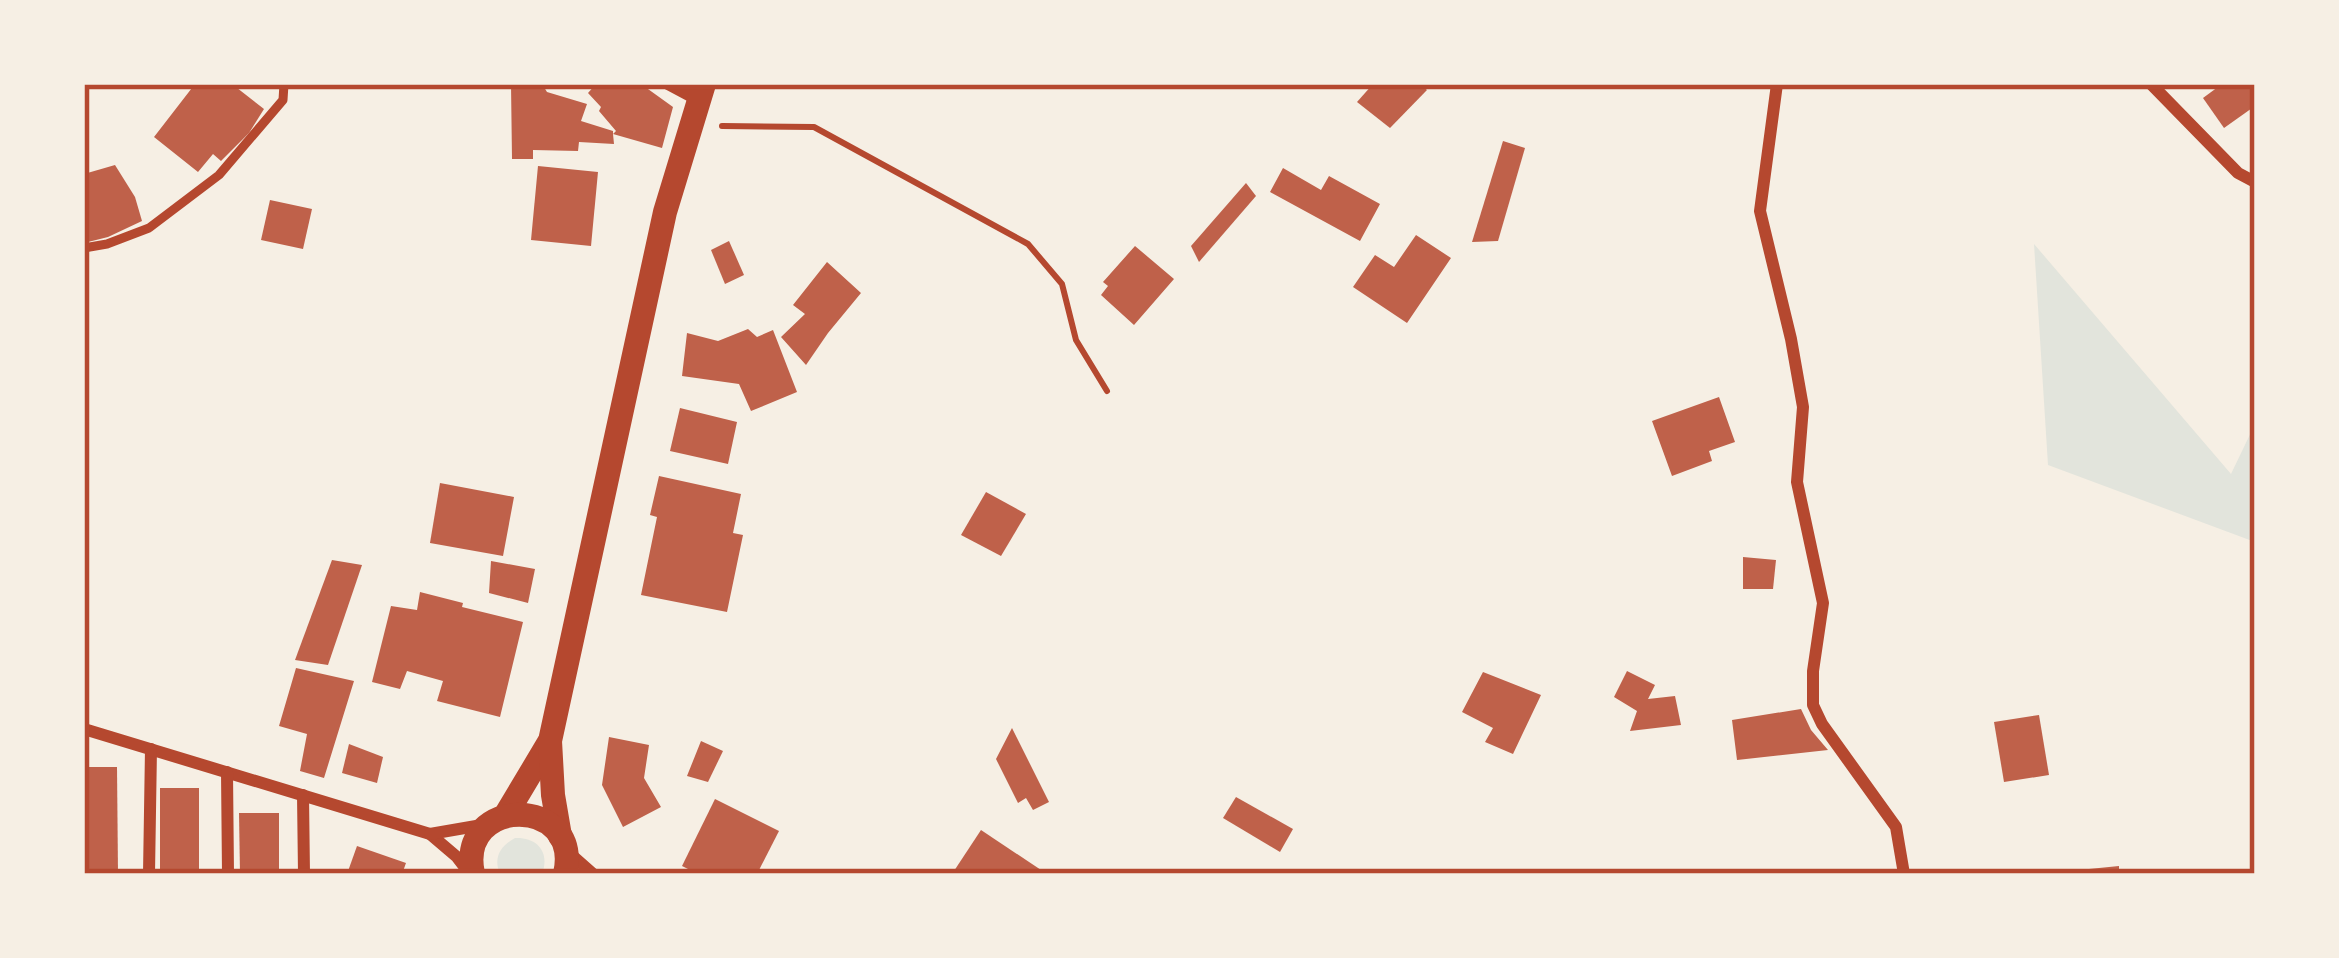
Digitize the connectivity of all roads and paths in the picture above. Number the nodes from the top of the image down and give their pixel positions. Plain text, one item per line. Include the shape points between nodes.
1 (284, 84) edge
2 (668, 84) edge
3 (1777, 84) edge
4 (2151, 84) edge
5 (701, 93) edge
6 (691, 126) junction
7 (2255, 182) edge
8 (84, 248) edge
9 (1108, 392) dead end
10 (84, 730) edge
11 (550, 742) junction
12 (151, 749) junction
13 (227, 772) junction
14 (303, 794) junction
15 (498, 819) junction
16 (430, 834) junction
17 (564, 854) edge
18 (149, 874) edge
19 (228, 874) edge
20 (304, 874) edge
21 (472, 874) edge
22 (593, 874) edge
23 (1904, 874) edge

1 - 8 lane via 283,100 219,175 149,228
2 - 5 street
3 - 23 street via 1760,211 1803,407 1797,482 1823,603 1813,705 1896,827
4 - 7 street
5 - 6 main road
6 - 9 path via 814,127 1028,244 1062,284 1076,340
6 - 11 main road via 665,212
10 - 12 street
11 - 15 main road
11 - 17 main road
12 - 13 street
12 - 18 street
13 - 14 street
13 - 19 street
14 - 16 street
14 - 20 street
15 - 16 street
15 - 17 main road via 536,816 550,824
15 - 21 main road via 479,834
16 - 21 street
17 - 22 street

